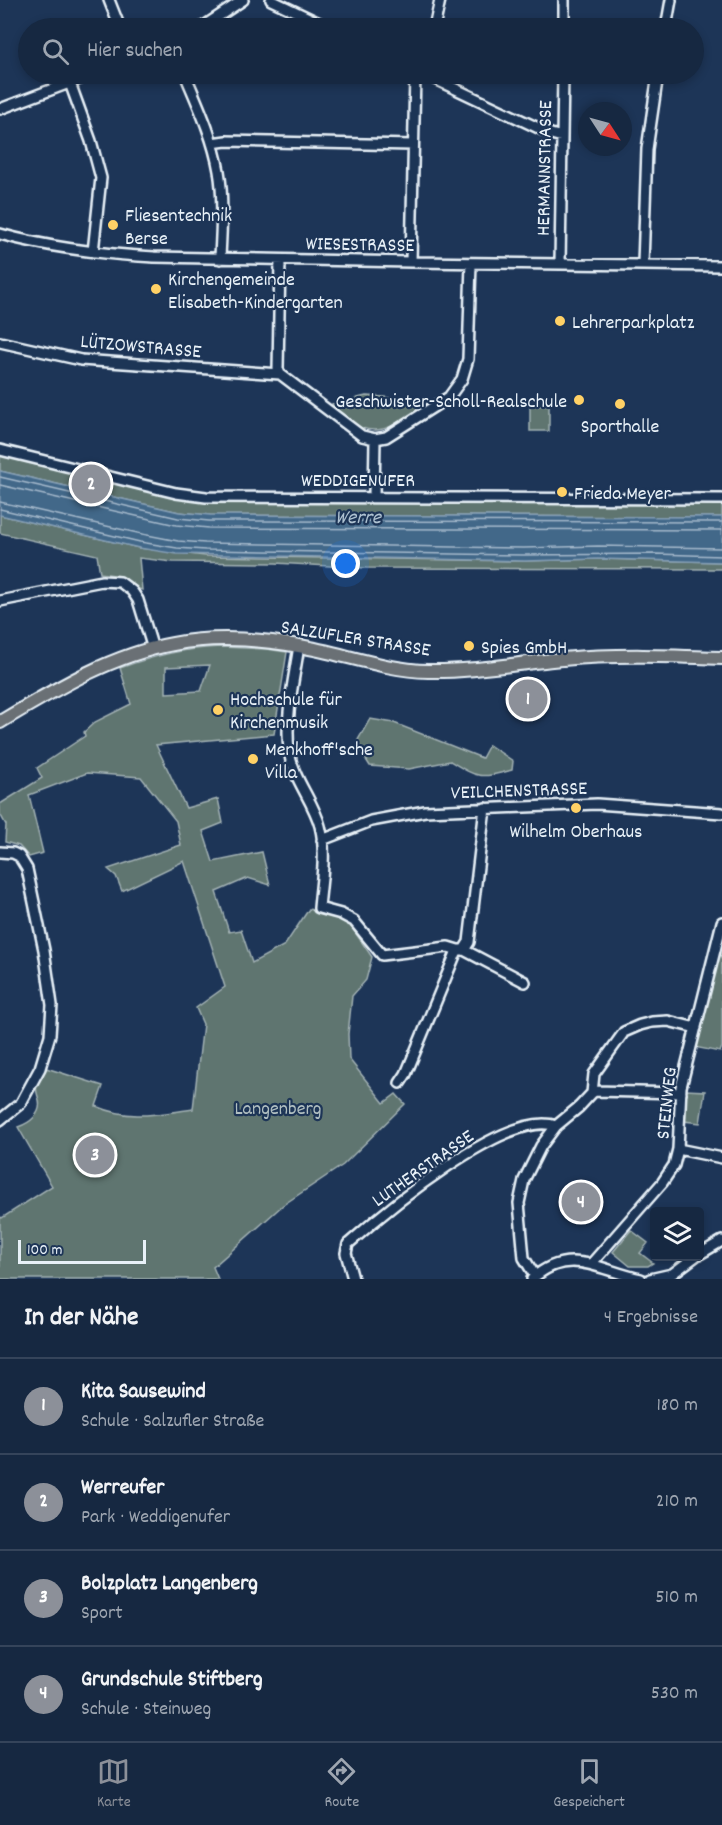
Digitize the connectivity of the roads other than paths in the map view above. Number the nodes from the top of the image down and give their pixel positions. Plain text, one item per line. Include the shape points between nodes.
1 (109, 0) edge
2 (243, 0) edge
3 (271, 0) edge
4 (440, 0) edge
5 (564, 0) edge
6 (671, 0) edge
7 (116, 18) edge
8 (216, 18) edge
9 (309, 18) edge
10 (436, 18) edge
11 (564, 18) edge
12 (668, 18) edge
13 (65, 84) edge
14 (71, 84) edge
15 (189, 84) edge
16 (415, 84) edge
17 (445, 84) edge
18 (563, 84) edge
19 (657, 84) edge
20 (0, 110) edge
21 (562, 136) junction
22 (212, 143) junction
23 (413, 145) junction
24 (0, 234) edge
25 (93, 252) junction
26 (220, 259) junction
27 (280, 260) junction
28 (411, 262) junction
29 (471, 263) junction
30 (560, 263) junction
31 (644, 264) junction
32 (722, 266) edge
33 (0, 342) edge
34 (280, 374) junction
35 (375, 439) junction
36 (0, 450) edge
37 (374, 496) junction
38 (722, 499) edge
39 (0, 601) edge
40 (299, 646) junction
41 (153, 649) junction
42 (722, 658) edge
43 (0, 722) edge
44 (485, 808) junction
45 (722, 813) edge
46 (322, 840) junction
47 (0, 852) edge
48 (722, 922) edge
49 (461, 950) junction
50 (525, 982) dead end
51 (696, 1028) junction
52 (400, 1083) dead end
53 (592, 1093) junction
54 (681, 1093) junction
55 (0, 1120) edge
56 (556, 1126) junction
57 (681, 1149) junction
58 (722, 1158) edge
59 (722, 1241) edge
60 (704, 1252) edge
61 (690, 1261) edge
62 (592, 1263) junction
63 (533, 1278) edge
64 (353, 1279) edge
65 (641, 1279) edge
66 (650, 1279) edge

1 - 7 street
2 - 8 street
3 - 9 street
4 - 10 street
5 - 11 street
6 - 12 street
13 - 20 street
14 - 25 street via 101,178
15 - 22 street
16 - 23 street
17 - 21 street
18 - 21 street, HERMANNSTRASSE
19 - 31 street via 647,149
21 - 30 street, HERMANNSTRASSE
22 - 23 street
22 - 26 street via 221,190
23 - 28 street
24 - 25 street, WIESESTRASSE
25 - 26 street, WIESESTRASSE
26 - 27 street, WIESESTRASSE
27 - 28 street, WIESESTRASSE
27 - 34 street
28 - 29 street, WIESESTRASSE
29 - 30 street, WIESESTRASSE
29 - 35 street via 468,359 462,379 449,397 386,437
30 - 31 street, WIESESTRASSE
31 - 32 street, WIESESTRASSE
33 - 34 street, LÜTZOWSTRASSE via 81,360
34 - 35 street via 362,436
35 - 37 street
36 - 37 street, WEDDIGENUFER via 176,494
37 - 38 street, WEDDIGENUFER
39 - 41 street via 102,581 120,582 138,600
40 - 41 main road, SALZUFLER STRASSE via 214,640
40 - 42 main road, SALZUFLER STRASSE via 387,667 429,671 599,656
40 - 46 street via 289,752 314,810
41 - 43 main road, SALZUFLER STRASSE via 77,679
44 - 45 street, VEILCHENSTRASSE via 597,804
44 - 46 street, VEILCHENSTRASSE via 399,814
44 - 49 street via 469,942
46 - 49 street via 319,908 354,921 382,955 448,947
47 - 55 street via 19,856 27,869 44,950 52,1018 46,1051 30,1087 21,1103
48 - 51 street, STEINWEG
49 - 50 street
49 - 52 street
51 - 53 street via 668,1021 624,1032 594,1074
51 - 54 street, STEINWEG
53 - 54 street
53 - 56 street
54 - 57 street, STEINWEG
56 - 63 street via 531,1164 521,1192 521,1242
56 - 64 street, LUTHERSTRASSE via 546,1122 499,1137 459,1159 389,1208 348,1244 346,1253
57 - 58 street
57 - 62 street, STEINWEG via 662,1183
59 - 60 street
61 - 66 street via 672,1274
62 - 63 street via 578,1261 554,1266
62 - 65 street

